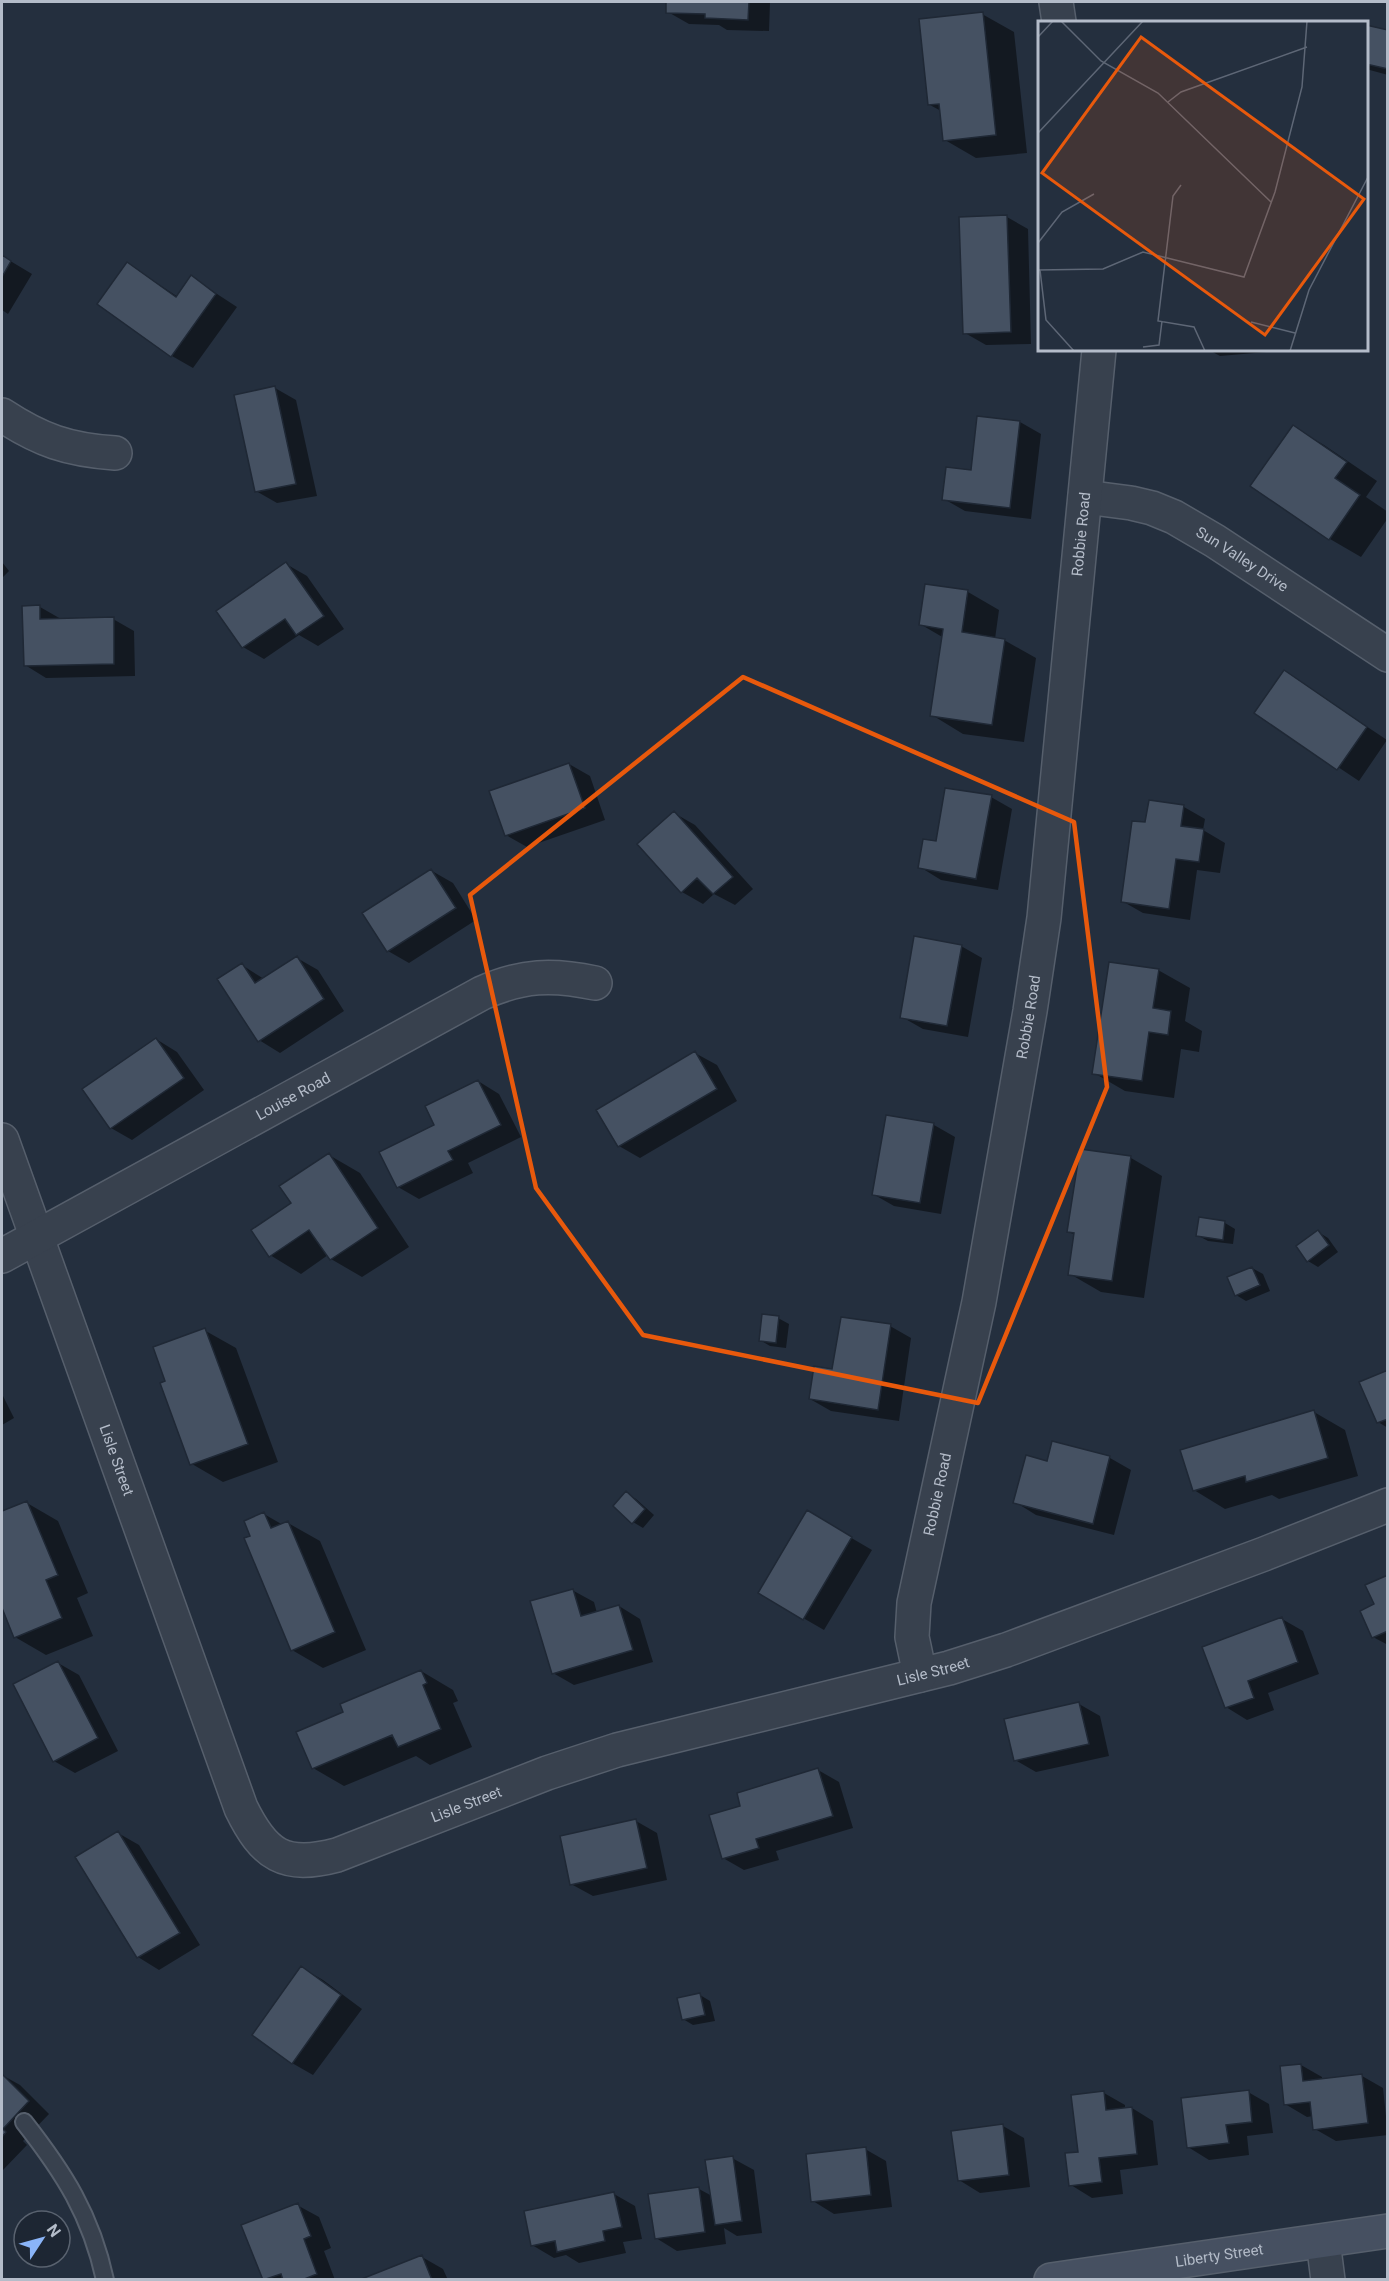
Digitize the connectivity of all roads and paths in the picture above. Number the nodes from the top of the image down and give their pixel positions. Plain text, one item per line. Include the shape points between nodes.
1 (1056, 2) edge
2 (1059, 21) edge
3 (1099, 351) edge
4 (2, 415) edge
5 (115, 453) dead end
6 (1084, 497) junction
7 (1388, 656) edge
8 (595, 983) dead end
9 (2, 1140) edge
10 (37, 1237) junction
11 (2, 1256) edge
12 (1388, 1504) edge
13 (920, 1675) junction
14 (24, 2122) dead end
15 (1388, 2231) edge
16 (1323, 2241) junction
17 (105, 2280) edge
18 (1051, 2280) edge
19 (1328, 2280) edge

1 - 2 street
3 - 6 street, Robbie Road
4 - 5 street via 58,445
6 - 7 street, Sun Valley Drive via 1131,503 1173,517
6 - 13 street, Robbie Road via 1038,956 980,1302 914,1603 912,1637
8 - 10 street, Louise Road via 544,976 482,993
9 - 10 street, Lisle Street
10 - 11 street, Louise Road
10 - 13 street, Lisle Street via 241,1808 258,1839 278,1855 303,1862 336,1855 547,1773 618,1750
12 - 13 street, Lisle Street via 1006,1650
14 - 17 lane via 72,2191 93,2236
15 - 16 main road, Liberty Street
16 - 18 main road, Liberty Street
16 - 19 street

